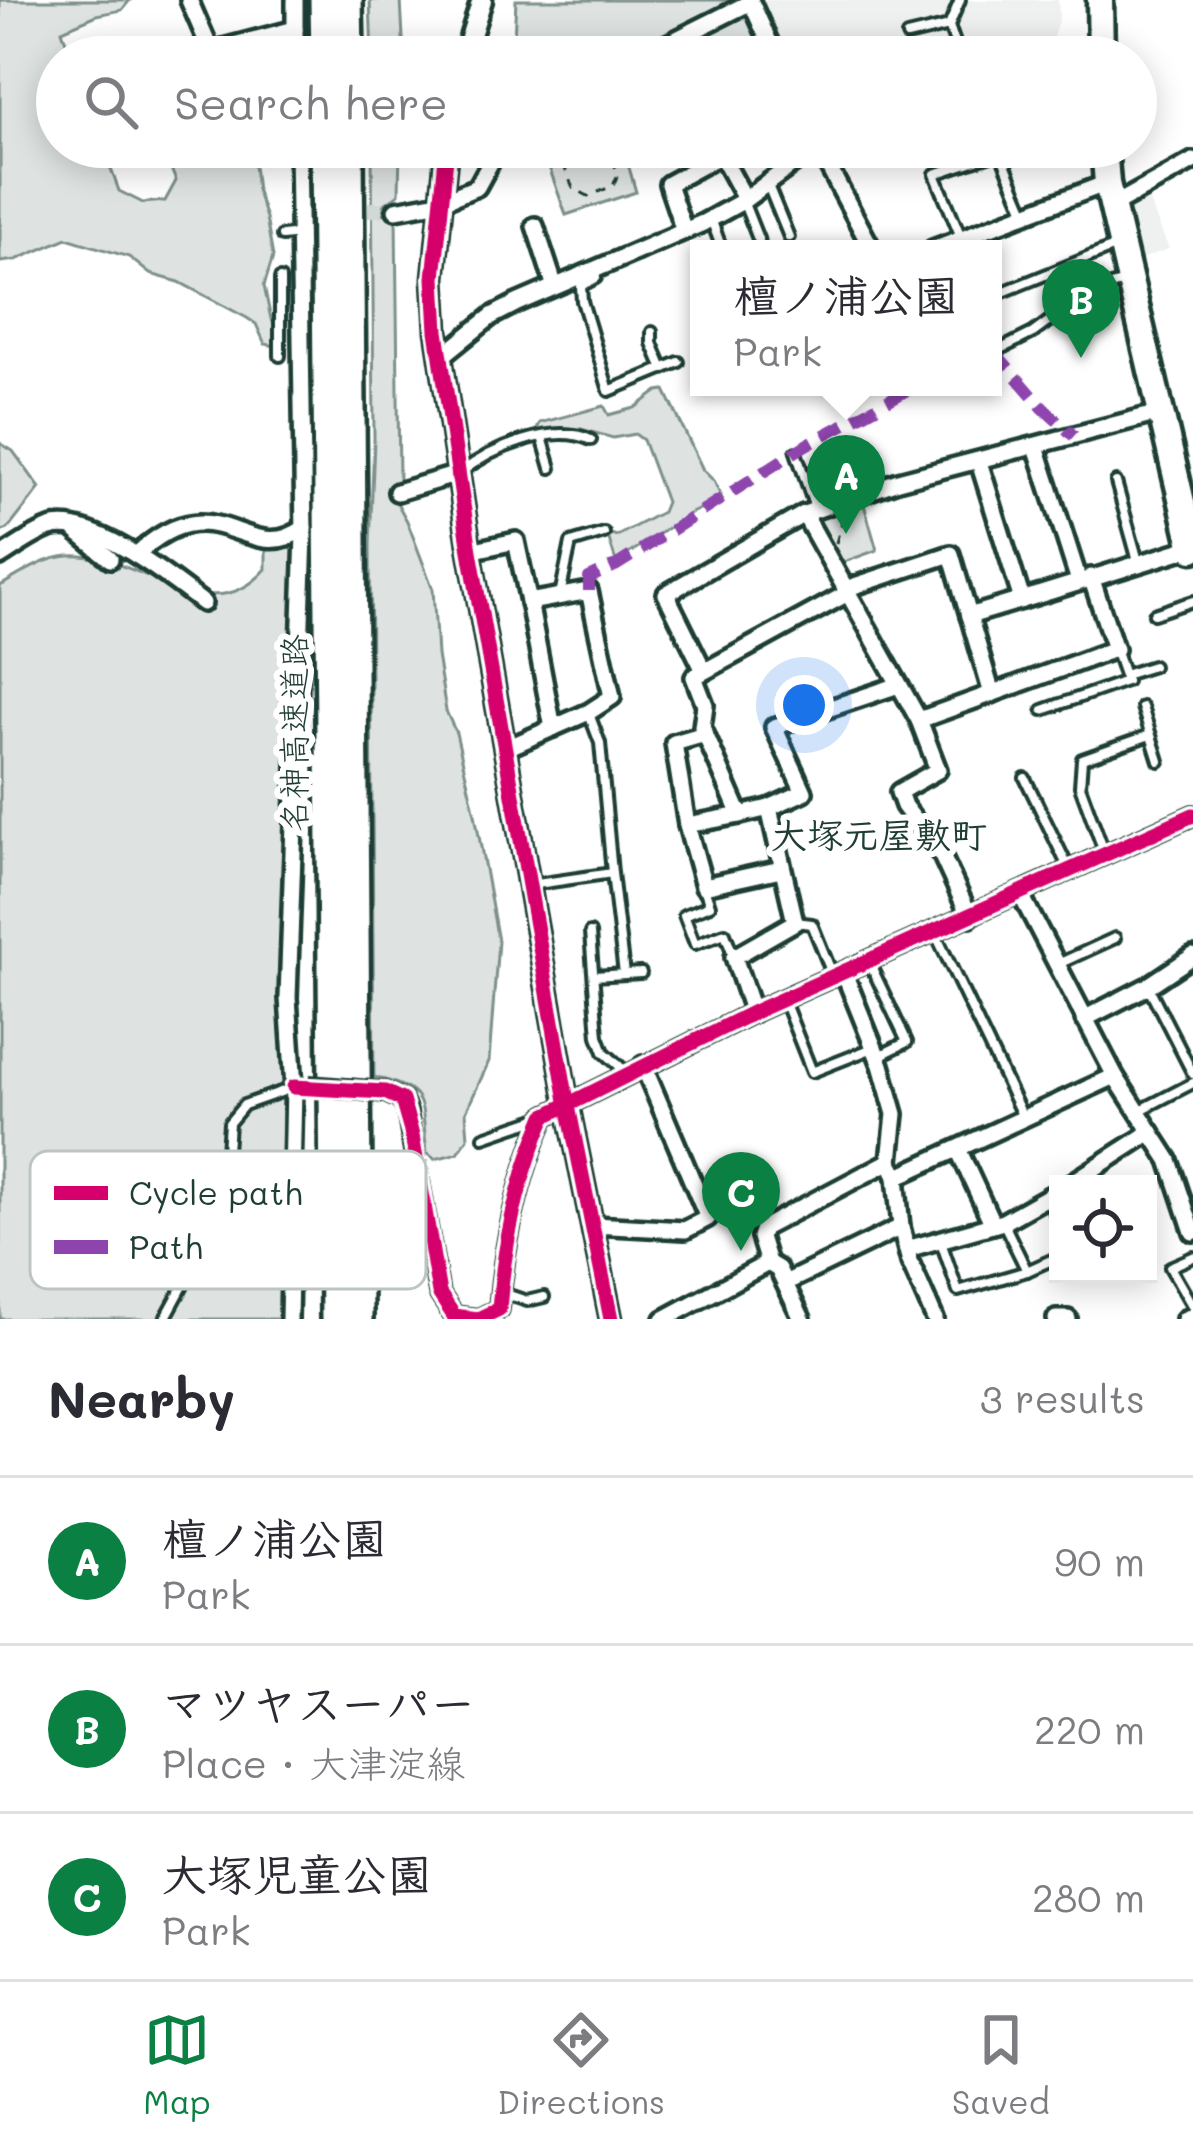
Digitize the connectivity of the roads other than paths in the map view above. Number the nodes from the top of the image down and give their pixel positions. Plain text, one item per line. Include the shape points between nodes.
1 (189, 0) edge
2 (296, 0) edge
3 (324, 0) edge
4 (348, 0) edge
5 (482, 0) edge
6 (960, 0) edge
7 (1100, 0) edge
8 (750, 1) edge
9 (949, 26) junction
10 (296, 29) junction
11 (205, 36) edge
12 (269, 36) edge
13 (296, 36) edge
14 (325, 36) edge
15 (349, 36) edge
16 (471, 36) edge
17 (682, 36) edge
18 (766, 36) edge
19 (907, 36) dead end
20 (953, 36) edge
21 (1101, 36) edge
22 (1193, 161) edge
23 (300, 168) edge
24 (326, 168) edge
25 (349, 168) edge
26 (444, 168) edge
27 (487, 168) edge
28 (697, 168) edge
29 (734, 168) edge
30 (788, 168) edge
31 (828, 168) edge
32 (953, 168) edge
33 (1007, 168) edge
34 (1107, 168) edge
35 (767, 183) junction
36 (1110, 194) junction
37 (744, 200) junction
38 (440, 202) junction
39 (396, 210) tunnel mouth
40 (1026, 212) junction
41 (710, 219) junction
42 (535, 226) dead end
43 (684, 232) junction
44 (301, 234) junction
45 (282, 236) dead end
46 (789, 237) dead end
47 (961, 238) junction
48 (718, 240) edge
49 (759, 240) edge
50 (867, 240) edge
51 (956, 240) edge
52 (1124, 243) junction
53 (593, 268) junction
54 (280, 279) dead end
55 (1132, 280) junction
56 (554, 284) junction
57 (1002, 292) edge
58 (652, 332) dead end
59 (1002, 349) edge
60 (280, 356) dead end
61 (440, 358) junction
62 (680, 362) dead end
63 (663, 369) junction
64 (1160, 413) junction
65 (542, 437) junction
66 (591, 440) dead end
67 (1036, 446) junction
68 (796, 452) dead end
69 (979, 462) junction
70 (551, 468) dead end
71 (458, 474) junction
72 (1116, 482) dead end
73 (397, 492) dead end
74 (810, 512) junction
75 (73, 528) junction
76 (304, 528) junction
77 (604, 533) dead end
78 (1193, 548) edge
79 (470, 551) junction
80 (136, 555) junction
81 (0, 557) edge
82 (110, 560) dead end
83 (1139, 563) junction
84 (1085, 579) junction
85 (847, 591) junction
86 (560, 596) junction
87 (1022, 600) junction
88 (1193, 601) edge
89 (529, 602) junction
90 (203, 603) dead end
91 (1154, 614) dead end
92 (969, 616) junction
93 (1115, 649) junction
94 (1153, 666) dead end
95 (704, 671) junction
96 (1124, 675) junction
97 (899, 685) junction
98 (992, 694) junction
99 (1142, 707) dead end
100 (1043, 710) dead end
101 (589, 712) junction
102 (919, 720) junction
103 (554, 728) junction
104 (705, 734) junction
105 (1150, 734) junction
106 (507, 748) junction
107 (1159, 761) dead end
108 (1025, 778) dead end
109 (769, 808) junction
110 (740, 815) junction
111 (1193, 815) edge
112 (687, 824) junction
113 (1105, 854) junction
114 (782, 869) junction
115 (1070, 871) junction
116 (611, 873) junction
117 (530, 885) junction
118 (704, 886) junction
119 (1021, 895) junction
120 (970, 917) junction
121 (795, 922) junction
122 (590, 933) dead end
123 (934, 933) junction
124 (1114, 938) dead end
125 (1193, 956) edge
126 (734, 957) junction
127 (869, 962) junction
128 (1055, 966) junction
129 (640, 973) dead end
130 (624, 974) junction
131 (839, 975) junction
132 (594, 976) junction
133 (1148, 986) junction
134 (784, 1000) junction
135 (753, 1012) junction
136 (1084, 1019) junction
137 (876, 1052) junction
138 (635, 1069) junction
139 (1193, 1074) edge
140 (1115, 1076) junction
141 (1193, 1083) edge
142 (301, 1086) junction
143 (567, 1101) junction
144 (1138, 1112) junction
145 (544, 1115) junction
146 (1023, 1118) junction
147 (1151, 1132) junction
148 (484, 1137) dead end
149 (958, 1149) junction
150 (227, 1151) edge
151 (298, 1151) edge
152 (333, 1151) edge
153 (357, 1151) edge
154 (414, 1151) edge
155 (893, 1169) junction
156 (1088, 1175) edge
157 (1185, 1182) edge
158 (1049, 1197) edge
159 (426, 1219) edge
160 (998, 1223) junction
161 (593, 1225) junction
162 (901, 1227) junction
163 (1193, 1232) edge
164 (940, 1241) junction
165 (907, 1249) junction
166 (1193, 1257) edge
167 (1049, 1261) edge
168 (768, 1263) junction
169 (1027, 1271) junction
170 (785, 1283) junction
171 (181, 1289) edge
172 (291, 1289) edge
173 (334, 1289) edge
174 (358, 1289) edge
175 (500, 1292) junction
176 (544, 1297) dead end
177 (1190, 1314) edge
178 (460, 1318) edge
179 (165, 1319) edge
180 (289, 1319) edge
181 (334, 1319) edge
182 (358, 1319) edge
183 (610, 1319) edge
184 (664, 1319) edge
185 (802, 1319) edge
186 (935, 1319) edge
187 (1056, 1319) edge
188 (1068, 1319) edge

1 - 11 street
2 - 10 street
3 - 14 highway
4 - 15 highway
5 - 16 street
6 - 9 lane
7 - 21 main road
8 - 17 street
8 - 18 street
9 - 19 lane
9 - 20 lane
10 - 12 street
10 - 13 street
22 - 36 street
23 - 44 street
24 - 152 highway, 名神高速道路
25 - 153 highway, 名神高速道路
26 - 38 street
27 - 38 street via 477,187
28 - 43 street via 668,184
29 - 37 street
30 - 35 street
31 - 50 street
32 - 47 lane via 935,174
33 - 40 lane
34 - 36 main road
35 - 37 street
35 - 46 lane
36 - 40 street
36 - 52 main road
37 - 41 street
37 - 49 lane
38 - 39 street
38 - 61 street
40 - 47 street
41 - 43 street
41 - 48 lane
42 - 56 street
43 - 53 street
44 - 45 lane
44 - 76 street
47 - 51 street
52 - 55 main road
52 - 57 lane
53 - 56 street
53 - 63 lane via 596,278 580,286 609,391
54 - 60 lane
55 - 59 lane via 1089,292
55 - 64 main road
56 - 61 street via 492,316
58 - 63 lane
61 - 71 street
62 - 63 lane
64 - 67 street
64 - 78 main road
65 - 66 lane via 576,433
65 - 70 lane
65 - 71 lane
67 - 69 street
67 - 84 street
68 - 74 lane
69 - 74 street
69 - 87 street
71 - 73 street
71 - 79 street
72 - 83 lane
74 - 85 street
74 - 95 street via 666,594
75 - 80 street
75 - 81 street via 53,527
75 - 82 street
76 - 80 street via 280,541 189,521 159,533
76 - 142 street via 288,998
77 - 86 lane via 571,543
78 - 83 street
79 - 89 street via 516,541
79 - 106 street
80 - 90 street
83 - 84 street
84 - 87 street
84 - 93 street
85 - 92 street via 951,554
85 - 95 street
85 - 97 street
86 - 89 street
86 - 101 street via 589,591 612,697
87 - 92 street
88 - 91 lane
89 - 103 street
92 - 98 street
93 - 96 lane
93 - 98 street
94 - 96 lane
95 - 104 street via 694,677
96 - 100 lane via 1126,681
97 - 102 street
97 - 109 street via 774,727 803,793
98 - 102 street
99 - 105 lane
101 - 103 street
101 - 116 lane via 600,743
102 - 120 street via 938,770 899,792
103 - 106 street
104 - 110 street
104 - 112 street via 674,743
105 - 107 lane
105 - 113 lane via 1082,759 1080,786
106 - 117 street
108 - 115 lane
109 - 110 street
109 - 114 street
110 - 112 street
111 - 113 street
112 - 118 street
113 - 115 street
114 - 118 street
114 - 121 street
115 - 119 street
116 - 117 lane
116 - 130 lane
117 - 143 street
118 - 126 lane via 710,905 684,915 695,944 725,933
119 - 120 street
119 - 128 street
120 - 123 street
121 - 126 street
121 - 131 lane via 812,923
122 - 132 lane
123 - 127 street
123 - 146 lane
124 - 128 lane
125 - 133 street
126 - 135 street
127 - 131 street
127 - 137 lane via 907,1042
128 - 136 street
129 - 130 lane
130 - 132 lane
131 - 134 street
131 - 137 street
132 - 138 lane via 604,1052
133 - 136 street
133 - 139 lane
134 - 135 street
134 - 137 lane via 812,1072
135 - 138 street
136 - 140 street
137 - 155 street via 895,1114
138 - 143 street
138 - 161 street via 708,1218 685,1230
140 - 144 street
140 - 146 street
141 - 144 lane
142 - 150 lane via 244,1105 229,1123
142 - 151 street
142 - 154 street, bridge via 386,1091 402,1100
143 - 145 street
143 - 161 street
144 - 147 street
145 - 148 lane
145 - 175 street
146 - 149 street
147 - 156 street
147 - 157 street
149 - 155 street
149 - 160 street
155 - 162 street
155 - 168 street via 763,1228
157 - 163 street
158 - 160 street
159 - 178 street, bridge via 439,1293
160 - 164 street
160 - 169 lane
161 - 183 street
162 - 165 street
162 - 170 street
164 - 165 street
164 - 169 lane via 958,1291
165 - 186 street
166 - 177 lane via 1170,1268
167 - 169 lane
168 - 170 street
168 - 184 street
170 - 185 street
171 - 179 lane
172 - 180 street
173 - 181 highway, 名神高速道路
174 - 182 highway, 名神高速道路
175 - 176 lane
175 - 178 street via 499,1309
187 - 188 street

